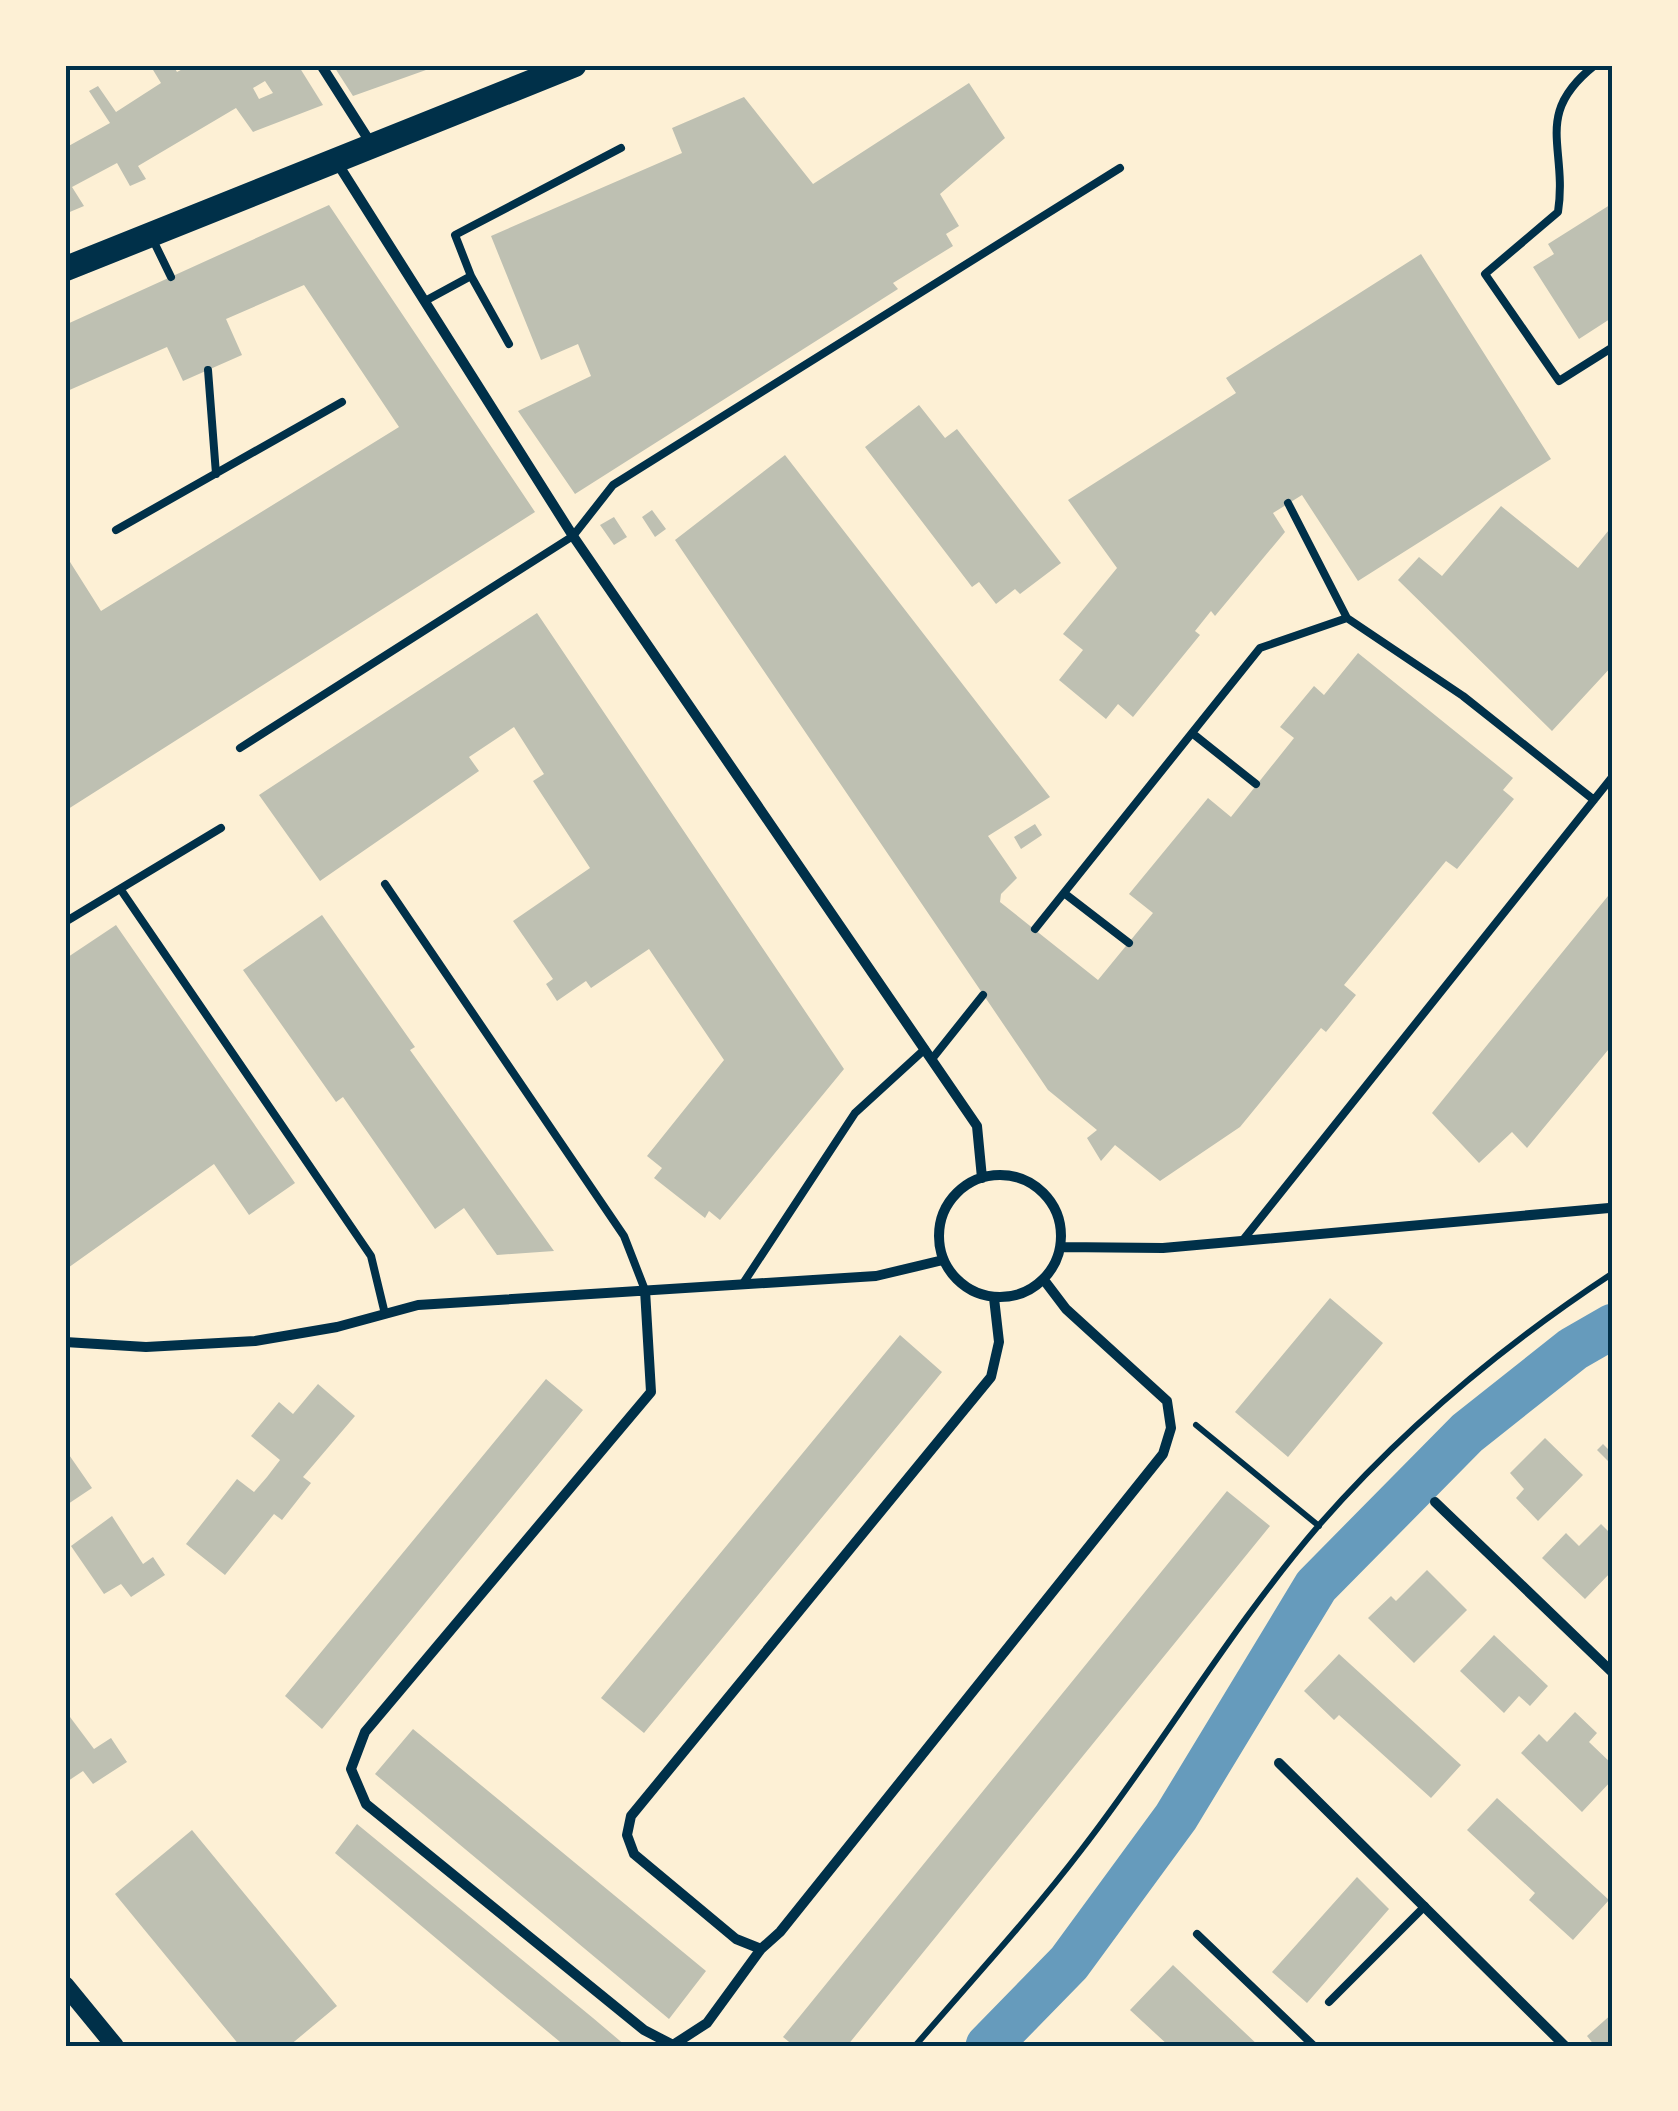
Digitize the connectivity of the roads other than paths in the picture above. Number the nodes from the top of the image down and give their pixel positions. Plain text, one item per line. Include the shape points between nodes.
1 (321, 65) edge
2 (574, 65) edge
3 (1595, 65) edge
4 (373, 146) junction
5 (621, 148) dead end
6 (336, 160) junction
7 (1120, 168) dead end
8 (150, 234) junction
9 (65, 269) edge
10 (471, 276) junction
11 (171, 277) dead end
12 (425, 301) junction
13 (509, 344) dead end
14 (1613, 347) edge
15 (208, 370) dead end
16 (342, 402) dead end
17 (216, 474) junction
18 (1288, 504) dead end
19 (116, 530) dead end
20 (573, 536) junction
21 (1347, 618) junction
22 (1192, 733) junction
23 (240, 748) dead end
24 (1613, 776) edge
25 (1256, 784) dead end
26 (1594, 800) junction
27 (221, 828) dead end
28 (385, 884) dead end
29 (120, 890) junction
30 (1064, 893) junction
31 (65, 922) edge
32 (1035, 929) dead end
33 (1129, 943) dead end
34 (983, 994) dead end
35 (928, 1054) junction
36 (982, 1178) junction
37 (1611, 1207) edge
38 (1243, 1240) junction
39 (1060, 1247) junction
40 (943, 1260) junction
41 (1044, 1280) junction
42 (744, 1282) junction
43 (644, 1290) junction
44 (994, 1298) junction
45 (385, 1314) junction
46 (65, 1342) edge
47 (1435, 1502) dead end
48 (1613, 1673) edge
49 (1280, 1763) dead end
50 (1425, 1906) junction
51 (1197, 1934) dead end
52 (761, 1949) junction
53 (65, 1985) edge
54 (1329, 2002) dead end
55 (115, 2046) edge
56 (1314, 2046) edge
57 (1566, 2046) edge

1 - 4 street
2 - 4 main road
3 - 14 lane via 1570,85 1557,112 1558,212 1485,274 1559,381
4 - 6 main road
5 - 10 lane via 455,235
6 - 8 main road
6 - 12 street
7 - 20 lane via 613,485
8 - 9 main road
8 - 11 lane
10 - 12 lane
10 - 13 lane
12 - 20 street
15 - 17 lane
16 - 17 lane
17 - 19 lane
18 - 21 lane
20 - 23 lane
20 - 35 street
21 - 22 lane via 1260,648
21 - 26 lane via 1464,696
22 - 25 lane
22 - 30 lane
24 - 26 lane
26 - 38 lane
27 - 29 lane
28 - 43 lane via 624,1236
29 - 31 lane
29 - 45 lane via 371,1256
30 - 32 lane
30 - 33 lane
34 - 35 lane
35 - 36 street via 977,1126
35 - 42 lane via 855,1113
36 - 39 street via 1018,1178 1047,1196
36 - 40 street via 964,1186 941,1220
37 - 38 street
38 - 39 street
39 - 41 street
40 - 42 street via 876,1276
40 - 44 street via 963,1286
41 - 44 street via 1012,1297
41 - 52 street via 1066,1309 1167,1400 1171,1428 1163,1454
42 - 43 street
43 - 45 street via 418,1305
43 - 52 street via 651,1392 366,1732 351,1770 366,1804 644,2030 673,2044 707,2023
44 - 52 street via 998,1342 991,1377 630,1816 634,1854 736,1939
45 - 46 street via 256,1341 146,1347
47 - 48 street
49 - 50 street
50 - 54 lane
50 - 57 street
51 - 56 lane
53 - 55 street

